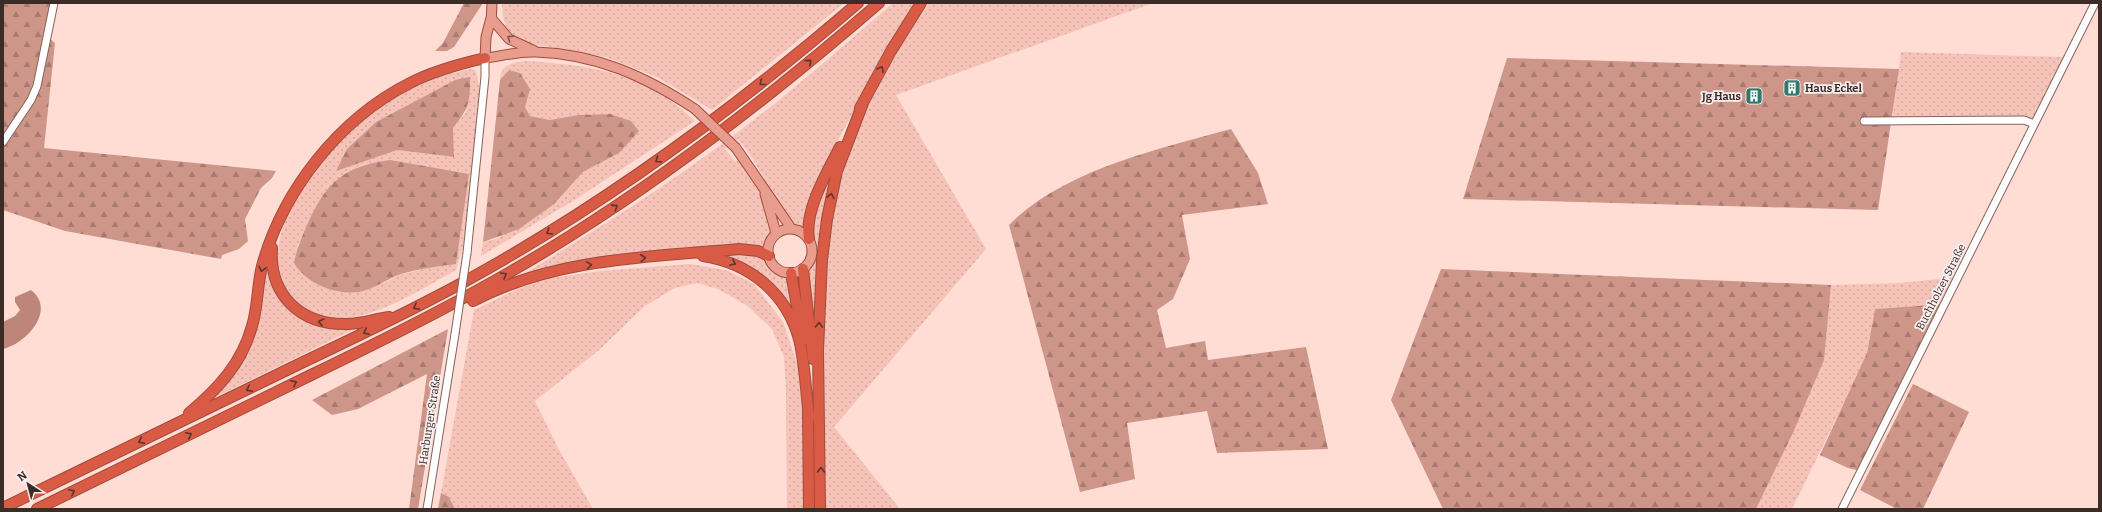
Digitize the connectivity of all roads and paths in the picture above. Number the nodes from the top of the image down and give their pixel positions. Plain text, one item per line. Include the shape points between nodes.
1 (54, 3) edge
2 (492, 3) edge
3 (858, 3) edge
4 (879, 3) edge
5 (922, 3) edge
6 (2095, 3) edge
7 (491, 18) junction
8 (535, 52) junction
9 (488, 57) junction
10 (863, 104) junction
11 (1864, 121) dead end
12 (2034, 124) junction
13 (3, 142) edge
14 (762, 185) junction
15 (791, 228) junction
16 (275, 232) junction
17 (776, 233) junction
18 (809, 239) junction
19 (667, 255) junction
20 (768, 256) junction
21 (803, 269) junction
22 (791, 273) junction
23 (401, 315) junction
24 (396, 333) junction
25 (818, 406) junction
26 (809, 418) junction
27 (176, 424) junction
28 (3, 508) edge
29 (37, 509) edge
30 (427, 509) edge
31 (809, 509) edge
32 (820, 509) edge
33 (1842, 509) edge

1 - 13 street via 37,86 31,100
2 - 7 main road
3 -> 23 highway via 793,59 627,182 507,258
24 -> 4 highway via 525,263 645,187 724,131
10 -> 5 highway via 891,51
6 - 12 street, Buchholzer Straße
8 -> 7 main road via 509,38
7 - 9 main road via 486,37
8 - 9 main road
8 - 14 main road, bridge via 585,58 636,74 695,108 736,148
9 - 16 highway via 410,82 364,114 332,143 296,189
9 - 30 street, Harburger Straße, bridge via 466,253
10 - 18 highway via 824,178 812,212
25 -> 10 highway via 820,304 827,219 837,171
11 - 12 street via 2024,120
12 - 33 street, Buchholzer Straße
14 - 15 main road
14 - 17 main road
15 - 17 main road
15 - 18 main road via 800,231
23 -> 16 highway via 342,324 318,321 298,312 284,296 276,280 272,258
16 -> 27 highway via 262,267 252,326 244,348 231,371 213,394
17 - 20 main road via 769,244
18 - 21 main road via 811,257
19 - 20 highway via 749,249
24 -> 19 highway via 434,321 496,289 538,274 619,260
19 -> 26 highway via 703,256 729,261 758,277 773,291 786,310 799,338
20 - 22 main road via 776,268
21 - 22 main road
21 - 25 highway
22 - 26 highway via 802,326
23 -> 27 highway
29 -> 24 highway
32 -> 25 highway
26 - 31 highway
27 -> 28 highway

